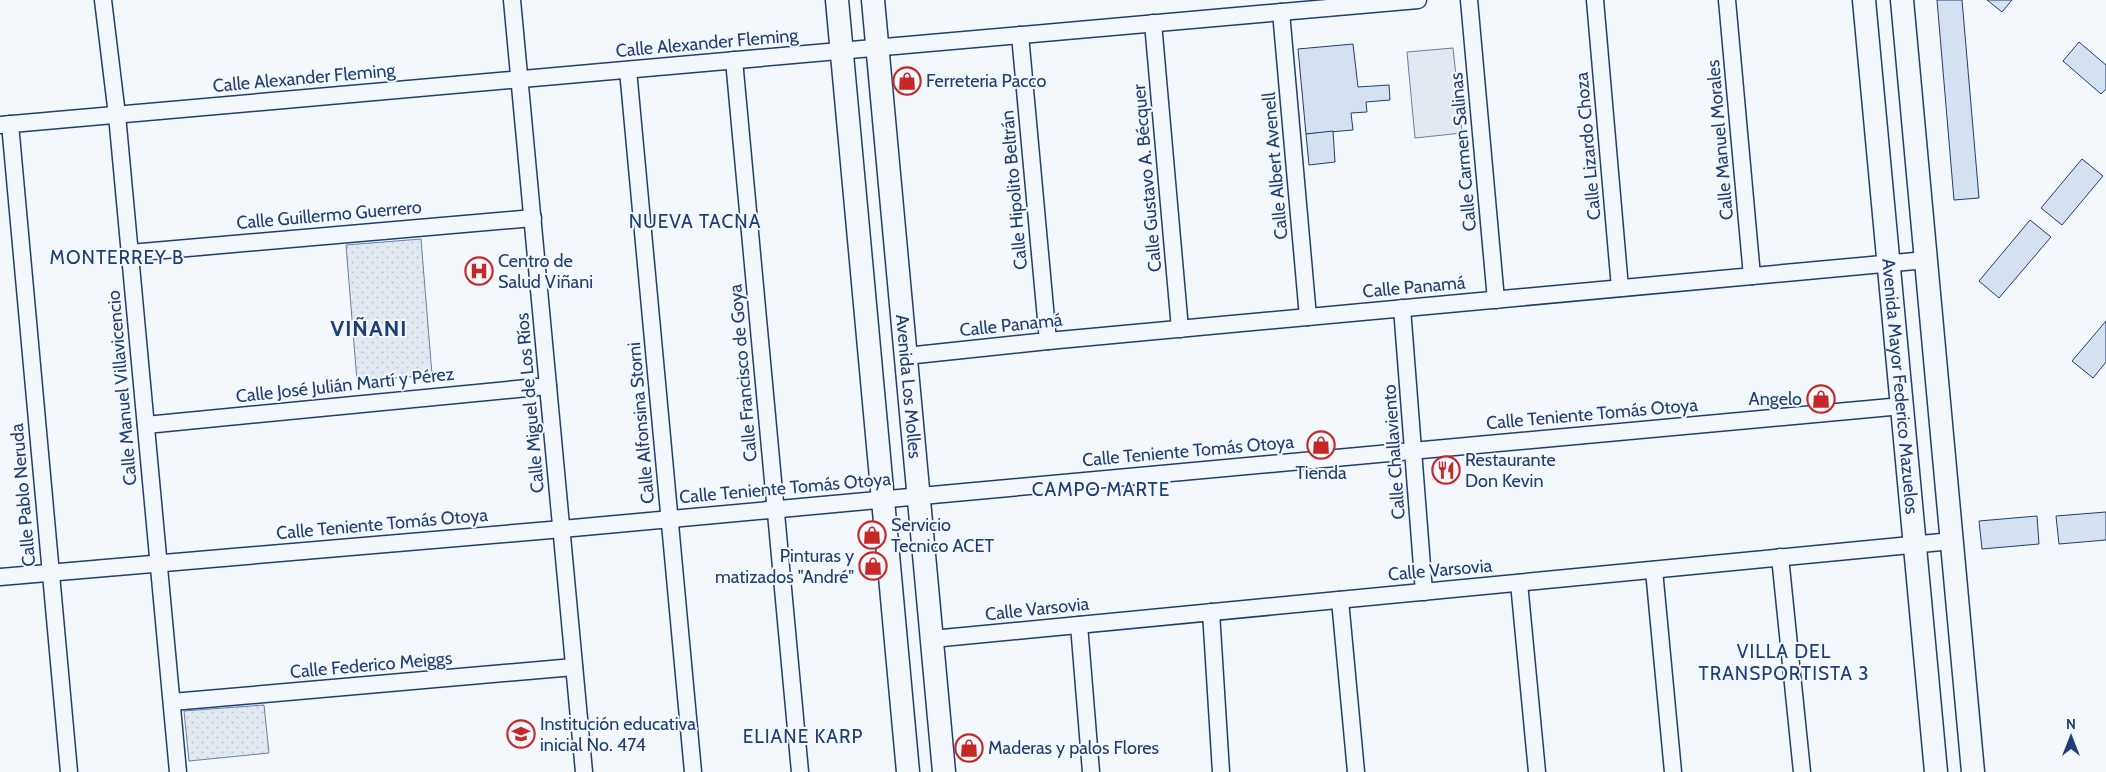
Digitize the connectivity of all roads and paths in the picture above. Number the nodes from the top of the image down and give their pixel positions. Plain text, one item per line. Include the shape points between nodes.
1 (103, 0) edge
2 (512, 0) edge
3 (837, 0) edge
4 (873, 0) edge
5 (1418, 0) edge
6 (1469, 0) edge
7 (1595, 0) edge
8 (1727, 0) edge
9 (1864, 0) edge
10 (1902, 0) edge
11 (1373, 2) edge
12 (1281, 12) junction
13 (1153, 23) junction
14 (1020, 35) junction
15 (878, 48) junction
16 (842, 51) junction
17 (734, 60) junction
18 (628, 70) junction
19 (520, 79) junction
20 (117, 115) junction
21 (5, 125) edge
22 (532, 218) junction
23 (130, 253) junction
24 (1926, 260) junction
25 (1889, 264) junction
26 (1752, 276) junction
27 (1620, 288) junction
28 (1496, 300) junction
29 (1402, 308) junction
30 (1308, 317) junction
31 (1180, 329) junction
32 (1048, 341) junction
33 (906, 356) junction
34 (548, 386) junction
35 (1902, 406) junction
36 (146, 425) junction
37 (1414, 451) junction
38 (919, 496) junction
39 (883, 499) junction
40 (776, 509) junction
41 (670, 519) junction
42 (562, 529) junction
43 (1952, 541) junction
44 (1915, 544) junction
45 (1780, 557) junction
46 (159, 563) junction
47 (1654, 570) junction
48 (50, 573) junction
49 (0, 577) edge
50 (1519, 583) junction
51 (1424, 592) junction
52 (1340, 600) junction
53 (1211, 612) junction
54 (1079, 625) junction
55 (932, 639) junction
56 (574, 668) junction
57 (172, 702) junction
58 (69, 772) edge
59 (178, 772) edge
60 (584, 772) edge
61 (692, 772) edge
62 (800, 772) edge
63 (908, 772) edge
64 (944, 772) edge
65 (1091, 772) edge
66 (1221, 772) edge
67 (1356, 772) edge
68 (1536, 772) edge
69 (1673, 772) edge
70 (1802, 772) edge
71 (1936, 772) edge
72 (1973, 772) edge

1 - 20 street, Calle Manuel Villavicencio
2 - 19 street, Calle Miguel de Los Ríos
3 - 16 street, Avenida Los Molles
4 - 15 street, Avenida Los Molles
5 - 11 street, Calle Alexander Fleming
6 - 28 street, Calle Carmen Salinas
7 - 27 street, Calle Lizardo Choza
8 - 26 street, Calle Manuel Morales
9 - 25 street, Avenida Mayor Federico Mazuelos
10 - 24 street, Avenida Mayor Federico Mazuelos
11 - 12 street, Calle Alexander Fleming
12 - 13 street, Calle Alexander Fleming
12 - 30 street, Calle Albert Avenell
13 - 14 street, Calle Alexander Fleming
13 - 31 street, Calle Gustavo A. Bécquer
14 - 15 street, Calle Alexander Fleming
14 - 32 street, Calle Hipolito Beltrán
15 - 16 street, Calle Alexander Fleming
15 - 33 street, Avenida Los Molles
16 - 17 street, Calle Alexander Fleming
16 - 39 street, Avenida Los Molles
17 - 18 street, Calle Alexander Fleming
17 - 40 street, Calle Francisco de Goya
18 - 19 street, Calle Alexander Fleming
18 - 41 street, Calle Alfonsina Storni
19 - 20 street, Calle Alexander Fleming
19 - 22 street, Calle Miguel de Los Ríos
20 - 21 street, Calle Alexander Fleming
20 - 23 street, Calle Manuel Villavicencio
21 - 48 street, Calle Pablo Neruda
22 - 23 street, Calle Guillermo Guerrero
22 - 34 street, Calle Miguel de Los Ríos
23 - 36 street, Calle Manuel Villavicencio
24 - 25 street, Calle Panamá
24 - 43 street, Avenida Mayor Federico Mazuelos
25 - 26 street, Calle Panamá
25 - 35 street, Avenida Mayor Federico Mazuelos
26 - 27 street, Calle Panamá
27 - 28 street, Calle Panamá
28 - 29 street, Calle Panamá
29 - 30 street, Calle Panamá
29 - 37 street, Calle Challaviento
30 - 31 street, Calle Panamá
31 - 32 street, Calle Panamá
32 - 33 street, Calle Panamá
33 - 38 street, Avenida Los Molles
34 - 36 street, Calle José Julián Martí y Pérez
34 - 42 street, Calle Miguel de Los Ríos
35 - 37 street, Calle Teniente Tomás Otoya
35 - 44 street, Avenida Mayor Federico Mazuelos
36 - 46 street, Calle Manuel Villavicencio
37 - 38 street, Calle Teniente Tomás Otoya
37 - 51 street, Calle Challaviento
38 - 39 street, Calle Teniente Tomás Otoya
38 - 55 street, Avenida Los Molles
39 - 40 street, Calle Teniente Tomás Otoya
39 - 63 street, Avenida Los Molles
40 - 41 street, Calle Teniente Tomás Otoya
40 - 62 street, Calle Francisco de Goya
41 - 42 street, Calle Teniente Tomás Otoya
41 - 61 street, Calle Alfonsina Storni
42 - 46 street, Calle Teniente Tomás Otoya
42 - 56 street, Calle Miguel de Los Ríos
43 - 44 street, Calle Varsovia
43 - 72 street, Avenida Mayor Federico Mazuelos
44 - 45 street, Calle Varsovia
44 - 71 street, Avenida Mayor Federico Mazuelos
45 - 47 street, Calle Varsovia
45 - 70 street
46 - 48 street, Calle Teniente Tomás Otoya
46 - 57 street, Calle Manuel Villavicencio
47 - 50 street, Calle Varsovia
47 - 69 street
48 - 49 street, Calle Teniente Tomás Otoya
48 - 58 street, Calle Pablo Neruda
50 - 51 street, Calle Varsovia
50 - 68 street
51 - 52 street, Calle Varsovia
52 - 53 street, Calle Varsovia
52 - 67 street
53 - 54 street, Calle Varsovia
53 - 66 street
54 - 55 street, Calle Varsovia
54 - 65 street
55 - 64 street, Avenida Los Molles
56 - 57 street, Calle Federico Meiggs
56 - 60 street, Calle Miguel de Los Ríos
57 - 59 street, Calle Manuel Villavicencio

